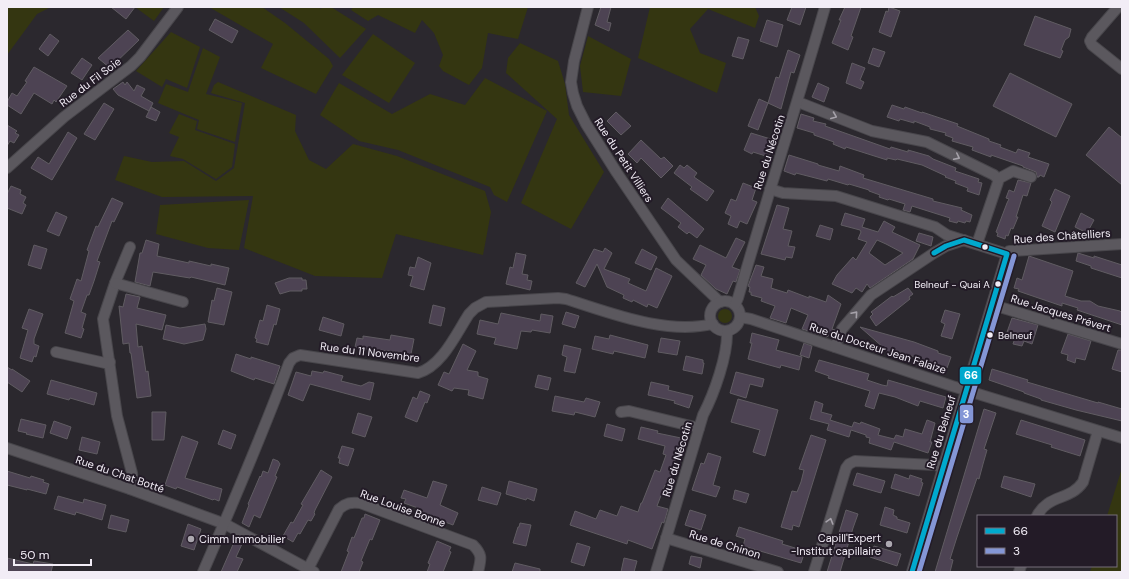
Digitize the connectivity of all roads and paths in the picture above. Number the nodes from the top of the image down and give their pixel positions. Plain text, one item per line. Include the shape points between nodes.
1 (178, 7) edge
2 (588, 7) edge
3 (825, 7) edge
4 (1118, 7) edge
5 (1122, 70) edge
6 (798, 102) junction
7 (7, 168) edge
8 (1031, 177) dead end
9 (998, 179) junction
10 (770, 188) junction
11 (964, 240) junction
12 (977, 244) junction
13 (1122, 244) edge
14 (130, 247) dead end
15 (1007, 254) junction
16 (115, 283) junction
17 (183, 302) dead end
18 (720, 302) junction
19 (735, 305) junction
20 (993, 305) junction
21 (740, 317) junction
22 (712, 324) junction
23 (727, 331) junction
24 (1122, 344) edge
25 (835, 347) junction
26 (56, 352) dead end
27 (110, 362) junction
28 (967, 390) junction
29 (621, 412) dead end
30 (699, 428) junction
31 (1098, 431) junction
32 (1122, 438) edge
33 (7, 448) edge
34 (943, 467) junction
35 (130, 489) junction
36 (1039, 512) edge
37 (224, 524) junction
38 (666, 538) junction
39 (311, 570) edge
40 (203, 572) edge
41 (478, 572) edge
42 (656, 572) edge
43 (778, 572) edge
44 (814, 572) edge
45 (912, 572) edge

1 - 7 street, Rue du Fil Soie via 131,66 64,117
2 - 18 street, Rue du Petit Villiers via 571,82 577,106 617,173 676,260
3 - 6 street, Rue du Nécotin
4 - 5 street via 1090,41
6 -> 9 street via 872,131 927,142
6 - 10 street, Rue du Nécotin
8 - 9 street via 1013,171
9 - 12 street
10 - 11 street, Rue des Châtelliers via 783,192 836,196
10 - 19 street, Rue du Nécotin
11 - 12 street, Rue des Châtelliers
25 -> 11 street via 842,329 871,295 934,252
12 - 15 street, Rue des Châtelliers
13 - 15 street, Rue des Châtelliers via 1012,250
14 - 16 street
15 - 20 street, Rue du Belneuf
16 - 17 street
16 - 27 street via 103,318
18 - 19 street via 728,301
18 - 22 street via 711,311
19 - 21 street
20 - 24 street, Rue Jacques Prévert
20 - 28 street, Rue du Belneuf
21 - 23 street via 737,325
21 - 25 street, Rue du Docteur Jean Falaize
22 - 23 street via 719,330
22 - 37 street, Rue du 11 Novembre via 664,326 558,298 486,302 469,314 439,360 418,373 300,355 289,363
23 - 30 street, Rue du Nécotin via 720,369
25 - 28 street, Rue du Docteur Jean Falaize
26 - 27 street
27 - 35 street via 117,416 132,473
28 - 31 street, Rue du Docteur Jean Falaize
28 - 34 street, Rue du Belneuf
29 - 30 street via 628,410
30 - 38 street, Rue du Nécotin
31 - 32 street, Rue du Docteur Jean Falaize
31 - 36 street via 1079,488 1046,503
33 - 35 street, Rue du Chat Botté
44 -> 34 street via 849,464 855,461
34 - 45 street, Rue du Belneuf
35 - 37 street, Rue du Chat Botté
37 - 39 street, Rue du Chat Botté
37 - 40 street, Rue du 11 Novembre
38 - 42 street, Rue du Nécotin
38 - 43 street, Rue de Chinon
39 - 41 street, Rue Louise Bonne via 339,508 353,502 473,545 479,551 481,559

